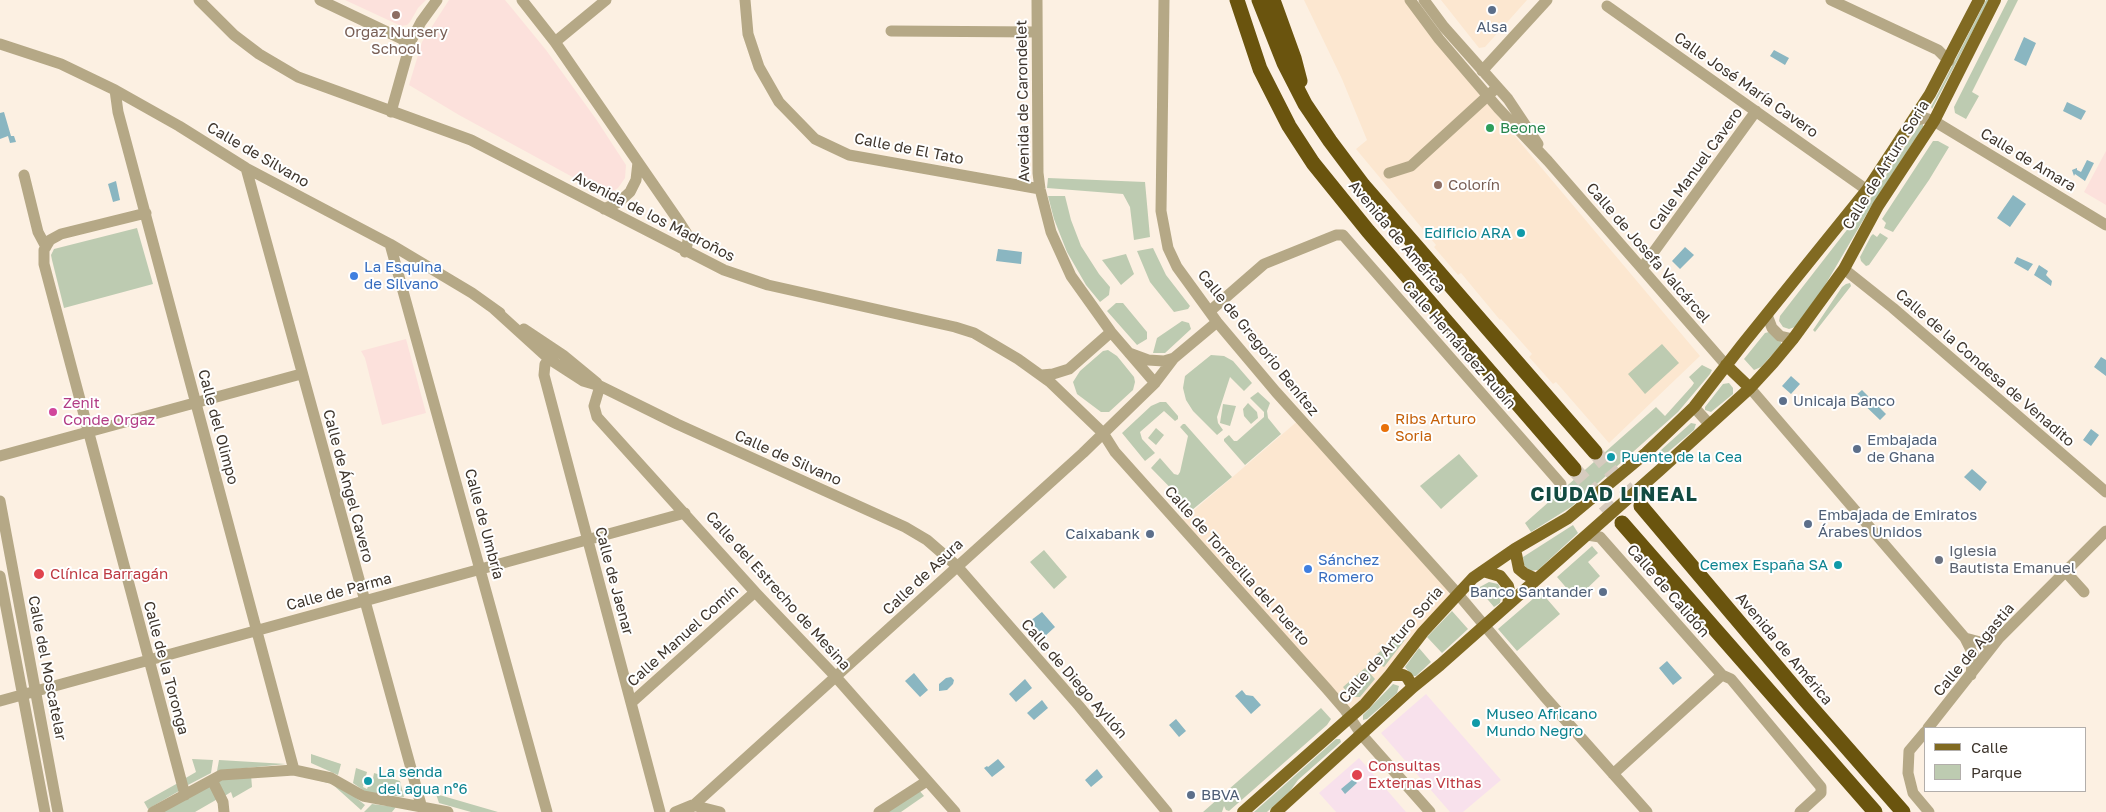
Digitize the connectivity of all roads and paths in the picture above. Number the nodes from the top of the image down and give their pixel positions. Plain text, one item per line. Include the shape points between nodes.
1 (199, 0) edge
2 (320, 0) edge
3 (437, 0) edge
4 (522, 0) edge
5 (606, 0) edge
6 (745, 0) edge
7 (1037, 0) edge
8 (1164, 0) edge
9 (1228, 0) edge
10 (1236, 0) edge
11 (1259, 0) edge
12 (1273, 0) edge
13 (1410, 0) edge
14 (1417, 0) edge
15 (1547, 0) edge
16 (1831, 0) edge
17 (1980, 0) edge
18 (1995, 0) edge
19 (1427, 4) edge
20 (1607, 6) dead end
21 (1424, 20) junction
22 (891, 31) dead end
23 (1037, 32) junction
24 (555, 42) junction
25 (0, 44) edge
26 (409, 48) junction
27 (1949, 61) junction
28 (1260, 69) junction
29 (1482, 70) junction
30 (1497, 87) junction
31 (115, 90) junction
32 (1488, 96) junction
33 (1305, 104) junction
34 (1756, 110) junction
35 (391, 112) junction
36 (1914, 121) junction
37 (1934, 121) junction
38 (1548, 160) junction
39 (638, 162) junction
40 (246, 168) junction
41 (1390, 173) dead end
42 (24, 175) dead end
43 (1040, 189) junction
44 (1867, 190) junction
45 (604, 210) junction
46 (146, 213) junction
47 (2106, 225) edge
48 (390, 244) junction
49 (46, 247) junction
50 (685, 252) junction
51 (1642, 268) junction
52 (1844, 269) junction
53 (494, 309) junction
54 (1210, 311) junction
55 (1767, 315) junction
56 (1218, 322) junction
57 (1111, 332) junction
58 (1793, 339) junction
59 (1129, 353) junction
60 (563, 355) junction
61 (1174, 358) junction
62 (549, 359) junction
63 (1726, 365) junction
64 (1069, 369) junction
65 (301, 374) junction
66 (1042, 375) junction
67 (1154, 382) junction
68 (600, 386) junction
69 (1750, 388) junction
70 (1060, 390) junction
71 (196, 402) junction
72 (1694, 407) junction
73 (1710, 425) junction
74 (88, 432) junction
75 (1103, 432) junction
76 (1595, 452) tunnel mouth
77 (0, 456) edge
78 (1574, 469) tunnel mouth
79 (1561, 484) dead end
80 (2106, 492) edge
81 (0, 501) edge
82 (1641, 506) tunnel mouth
83 (685, 512) junction
84 (1622, 523) tunnel mouth
85 (2106, 532) edge
86 (1587, 535) junction
87 (586, 539) junction
88 (1515, 549) junction
89 (957, 566) junction
90 (480, 568) junction
91 (1483, 571) junction
92 (2065, 572) junction
93 (0, 576) edge
94 (1536, 580) junction
95 (755, 592) junction
96 (2084, 592) dead end
97 (1457, 593) junction
98 (364, 601) junction
99 (1508, 604) junction
100 (1485, 625) junction
101 (257, 630) junction
102 (1965, 638) junction
103 (1999, 638) junction
104 (148, 660) junction
105 (1390, 675) junction
106 (1722, 675) junction
107 (1971, 675) junction
108 (835, 676) junction
109 (1413, 687) junction
110 (36, 691) junction
111 (22, 695) junction
112 (0, 701) edge
113 (631, 702) junction
114 (1350, 717) junction
115 (1929, 727) edge
116 (1924, 733) edge
117 (1362, 734) junction
118 (294, 770) junction
119 (1613, 774) junction
120 (212, 780) junction
121 (927, 781) junction
122 (185, 795) junction
123 (422, 809) edge
124 (692, 810) edge
125 (45, 812) edge
126 (58, 812) edge
127 (153, 812) edge
128 (224, 812) edge
129 (448, 812) edge
130 (547, 812) edge
131 (660, 812) edge
132 (675, 812) edge
133 (720, 812) edge
134 (879, 812) edge
135 (955, 812) edge
136 (1167, 812) edge
137 (1243, 812) edge
138 (1276, 812) edge
139 (1430, 812) edge
140 (1648, 812) edge
141 (1800, 812) edge
142 (1875, 812) edge
143 (1903, 812) edge
144 (1929, 812) edge

1 - 35 street, Avenida de los Madroños via 234,35 281,68 309,82
2 - 26 street via 402,39
3 - 26 street
4 - 24 street
5 - 24 street
6 - 43 street, Calle de El Tato via 748,34 759,67 779,102 815,139 849,155
7 - 23 street, Avenida de Carondelet
8 - 54 street, Calle de Gregorio Benítez via 1162,223 1168,248 1177,266
9 - 28 highway via 1237,29
10 - 28 highway, Avenida de América
11 - 33 highway, Avenida de América via 1284,63
12 - 33 highway via 1294,58
13 - 21 street, Calle de Josefa Valcárcel
14 - 19 street, Calle de Josefa Valcárcel
15 - 29 street
16 - 27 street via 1938,50
17 - 27 main road, Calle de Arturo Soria
18 - 37 main road, Calle de Arturo Soria
19 - 29 street, Calle de Josefa Valcárcel
20 - 34 street, Calle José María Cavero
21 - 29 street, Calle de Josefa Valcárcel via 1438,28 1476,72
21 - 32 street, Calle de Josefa Valcárcel
22 - 23 street
23 - 43 street, Avenida de Carondelet
24 - 39 street
25 - 31 street, Calle de Silvano via 61,64
26 - 35 street
27 - 36 main road, Calle de Arturo Soria
28 - 78 highway, Avenida de América via 1289,126 1338,195
29 - 30 street, Calle de Josefa Valcárcel
30 - 32 street
30 - 38 street, Calle de Josefa Valcárcel
31 - 40 street, Calle de Silvano
31 - 46 street, Calle del Olimpo
32 - 38 street, Calle de Josefa Valcárcel
32 - 41 street via 1411,166
33 - 76 highway, Avenida de América via 1363,185
34 - 44 street, Calle José María Cavero
34 - 51 street, Calle Manuel Cavero
35 - 45 street, Avenida de los Madroños via 491,149
36 - 37 street via 1925,118
36 - 44 main road, Calle de Arturo Soria
37 - 47 street, Calle de Amara
37 - 52 main road, Calle de Arturo Soria via 1878,206
38 - 51 street, Calle de Josefa Valcárcel
39 - 45 street via 636,180 630,192
39 - 50 street via 687,234
40 - 48 street, Calle de Silvano
40 - 65 street, Calle de Ángel Cavero
42 - 49 street via 38,232
43 - 57 street, Avenida de Carondelet via 1051,232 1064,263
44 - 55 main road, Calle de Arturo Soria
45 - 50 street, Avenida de los Madroños
46 - 49 street via 62,234 50,240
46 - 71 street, Calle del Olimpo
48 - 53 street, Calle de Silvano
48 - 90 street, Calle de Umbría
49 - 74 street, Calle de la Toronga via 44,264
50 - 66 street, Avenida de los Madroños via 768,285 956,326 990,342
51 - 63 street, Calle de Josefa Valcárcel
52 - 58 main road, Calle de Arturo Soria
52 - 80 street, Calle de la Condesa de Venadito
53 - 60 street, Calle de Silvano
53 - 62 street, Calle de Silvano
54 - 56 street, Calle de Gregorio Benítez
54 - 79 street, Calle Hernández Rubín via 1264,264 1340,234 1346,237
55 - 58 street via 1772,328 1780,336
55 - 63 main road, Calle de Arturo Soria
56 - 61 street, Calle de Asura
56 - 97 street, Calle de Gregorio Benítez via 1276,392
57 - 59 street, Avenida de Carondelet
57 - 64 street
58 - 69 main road, Calle de Arturo Soria
59 - 61 street via 1148,360
59 - 67 street, Avenida de Carondelet
60 - 62 street
60 - 68 street, Calle de Silvano
61 - 67 street, Calle de Asura
62 - 68 street, Calle de Silvano via 583,381
62 - 87 street, Calle de Jaenar via 544,375
63 - 69 main road
63 - 72 main road, Calle de Arturo Soria
64 - 66 street
64 - 70 street
65 - 71 street
65 - 98 street, Calle de Ángel Cavero
66 - 70 street, Avenida de los Madroños
67 - 75 street, Calle de Asura
68 - 83 street, Calle del Estrecho de Mesina via 594,406 598,417
68 - 89 street, Calle de Silvano via 905,527 927,540
69 - 73 main road, Calle de Arturo Soria
69 - 102 street
70 - 75 street, Avenida de los Madroños
71 - 74 street
71 - 101 street, Calle del Olimpo
72 - 73 street
72 - 88 main road, Calle de Arturo Soria via 1568,518
73 - 86 main road, Calle de Arturo Soria
74 - 77 street
74 - 104 street, Calle de la Toronga
75 - 89 street, Calle de Asura
75 - 114 street, Calle de Torrecilla del Puerto via 1115,452
81 - 110 street, Calle del Moscatelar
82 - 143 highway, Avenida de América
83 - 87 street, Calle de Parma
83 - 95 street, Calle del Estrecho de Mesina
84 - 142 highway
85 - 92 street, Calle de Agastia
86 - 94 main road, Calle de Arturo Soria
86 - 106 street, Calle de Calidón via 1600,537
87 - 90 street, Calle de Parma
87 - 113 street, Calle de Jaenar
88 - 91 main road, Calle de Arturo Soria
88 - 94 main road via 1519,569
89 - 108 street, Calle de Asura
89 - 136 street, Calle de Diego Ayllón
90 - 98 street, Calle de Parma
90 - 130 street, Calle de Umbría
91 - 97 main road, Calle de Arturo Soria
91 - 99 main road via 1500,576 1508,586
92 - 96 street
92 - 103 street, Calle de Agastia
93 - 111 street, Calle del Moscatelar
94 - 99 main road, Calle de Arturo Soria
95 - 108 street, Calle del Estrecho de Mesina
95 - 113 street, Calle Manuel Comín
97 - 100 street, Calle de Arturo Soria
97 - 105 main road, Calle de Arturo Soria
98 - 101 street, Calle de Parma
98 - 123 street, Calle de Ángel Cavero
99 - 100 main road, Calle de Arturo Soria
100 - 109 main road, Calle de Arturo Soria
100 - 119 street
101 - 104 street, Calle de Parma
101 - 118 street, Calle del Olimpo
102 - 103 street via 1984,644
102 - 107 street via 1973,654
103 - 107 street, Calle de Agastia
104 - 110 street, Calle de Parma
104 - 122 street, Calle de la Toronga
105 - 109 main road via 1407,677
105 - 114 main road, Calle de Arturo Soria
106 - 119 street
106 - 141 street, Calle de Calidón via 1731,679 1822,787 1821,793
107 - 115 street, Calle de Agastia
108 - 121 street, Calle del Estrecho de Mesina
108 - 124 street, Calle de Asura
109 - 117 main road, Calle de Arturo Soria
110 - 111 street, Calle de Parma
110 - 126 street, Calle del Moscatelar
111 - 112 street, Calle de Parma
111 - 125 street, Calle del Moscatelar
113 - 131 street, Calle de Jaenar
114 - 117 street, Calle de Arturo Soria
114 - 137 main road, Calle de Arturo Soria
116 - 144 street via 1909,751 1908,773 1913,793
117 - 138 main road, Calle de Arturo Soria
117 - 139 street
118 - 120 street via 221,775
118 - 123 street via 331,778 364,796
119 - 140 street
120 - 122 street
120 - 128 street via 223,802
121 - 134 street
121 - 135 street, Calle del Estrecho de Mesina
122 - 127 street
123 - 129 street
124 - 132 street, Calle de Asura
124 - 133 street

